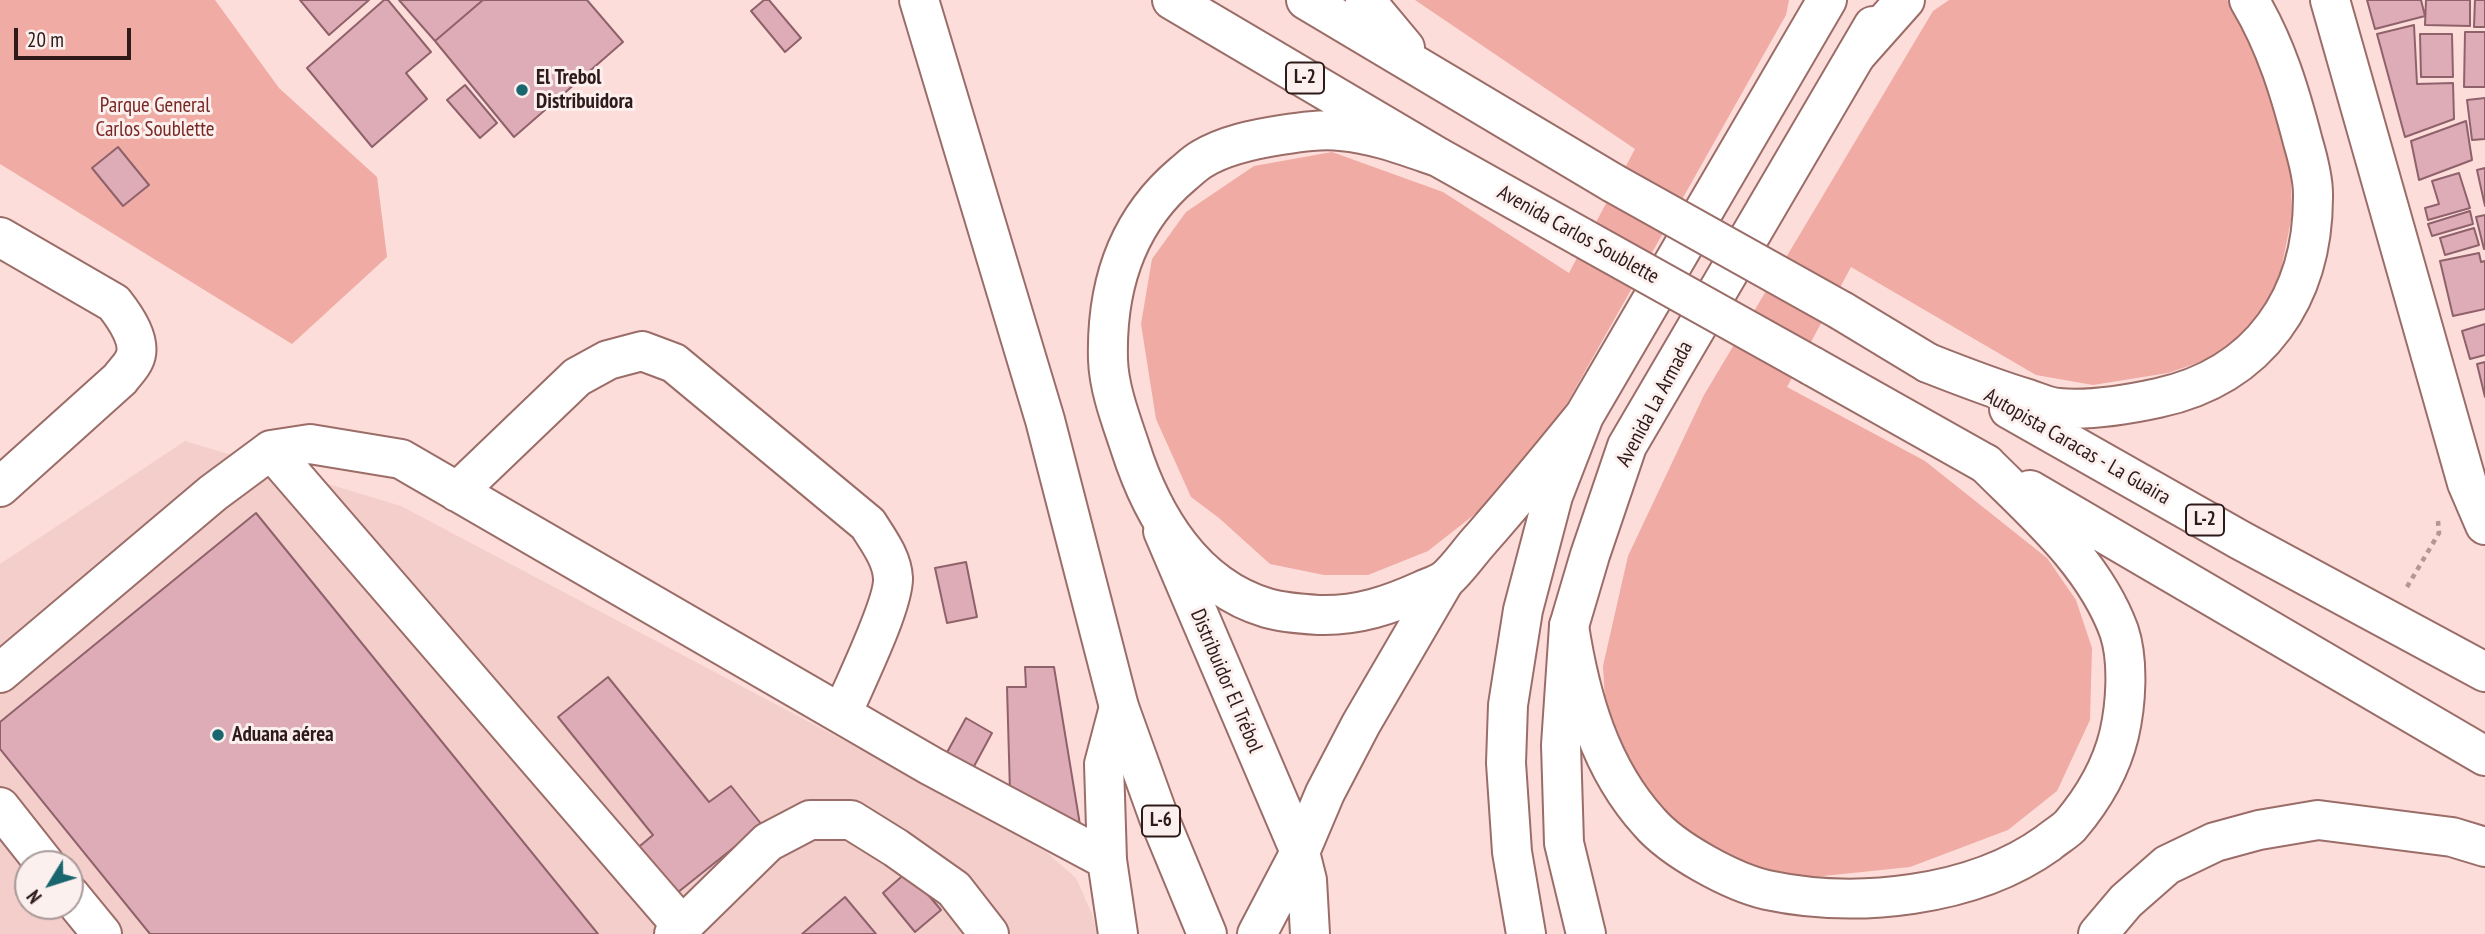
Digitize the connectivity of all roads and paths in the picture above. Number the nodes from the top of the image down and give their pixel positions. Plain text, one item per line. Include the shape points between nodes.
1 (919, 0) edge
2 (1172, 0) edge
3 (1306, 0) edge
4 (1365, 0) edge
5 (1813, 0) edge
6 (1827, 0) edge
7 (1888, 0) edge
8 (1905, 0) edge
9 (2249, 0) edge
10 (2330, 0) edge
11 (1801, 43) junction
12 (1857, 54) junction
13 (1427, 73) junction
14 (1438, 157) junction
15 (0, 237) edge
16 (1928, 363) junction
17 (1584, 416) junction
18 (271, 450) junction
19 (1986, 464) junction
20 (0, 487) edge
21 (457, 492) junction
22 (1154, 509) junction
23 (2485, 525) edge
24 (1444, 580) junction
25 (1569, 626) junction
26 (2485, 671) edge
27 (0, 673) edge
28 (1119, 708) junction
29 (842, 714) junction
30 (2485, 756) edge
31 (0, 807) edge
32 (2485, 847) edge
33 (34, 850) edge
34 (1300, 852) junction
35 (1107, 860) junction
36 (84, 912) edge
37 (678, 930) edge
38 (102, 934) edge
39 (989, 934) edge
40 (1118, 934) edge
41 (1207, 934) edge
42 (1256, 934) edge
43 (1310, 934) edge
44 (1526, 934) edge
45 (1586, 934) edge
46 (2098, 934) edge

1 - 28 main road via 1045,420
2 - 14 main road, Avenida Carlos Soublette / L-2
3 - 13 main road, L-2
4 - 13 main road
5 - 11 main road
6 - 11 main road
7 - 12 main road, Avenida La Armada
8 - 12 main road
9 - 16 main road via 2267,30 2295,110 2314,192 2305,263 2280,322 2230,369 2207,383 2121,406 2057,408
10 - 23 main road via 2463,470
11 - 17 main road
12 - 25 main road, Avenida La Armada via 1627,446
13 - 16 main road, L-2, bridge
14 - 19 main road, Avenida Carlos Soublette / L-2, bridge
14 - 22 main road via 1383,138 1339,131 1267,138 1201,159 1147,210 1115,281 1108,364 1119,415
15 - 20 main road via 114,303 135,340 135,358 120,379
16 - 26 main road, Autopista Caracas - La Guaira / L-2 via 2240,540
17 - 24 main road
17 - 44 main road via 1539,546 1508,705 1506,763 1512,852
18 - 21 main road via 310,444 401,459
18 - 27 main road
18 - 37 main road
19 - 25 main road via 2084,567 2120,634 2125,675 2124,715 2113,758 2094,792 2069,827 2032,854 1991,875 1898,895 1846,899 1765,890 1686,854 1650,824 1618,780 1595,732 1576,671
19 - 30 main road, L-2
21 - 29 main road
21 - 29 main road via 577,377 608,360 642,351 674,363 868,524 885,552 893,578 887,604
22 - 24 main road via 1184,553 1211,578 1268,609 1320,615 1358,612 1384,607
22 - 34 main road, Distribuidor El Trébol
24 - 34 main road via 1361,723
25 - 45 main road, Avenida La Armada via 1561,745 1564,844
28 - 35 main road via 1104,764
28 - 41 main road, L-6
29 - 35 main road
31 - 33 main road
32 - 46 main road via 2452,837 2318,820 2259,830 2215,842 2166,865
34 - 42 main road
34 - 43 main road, Distribuidor El Trébol via 1307,880
35 - 40 main road
36 - 38 main road
37 - 39 main road via 768,842 810,820 851,820 954,889

